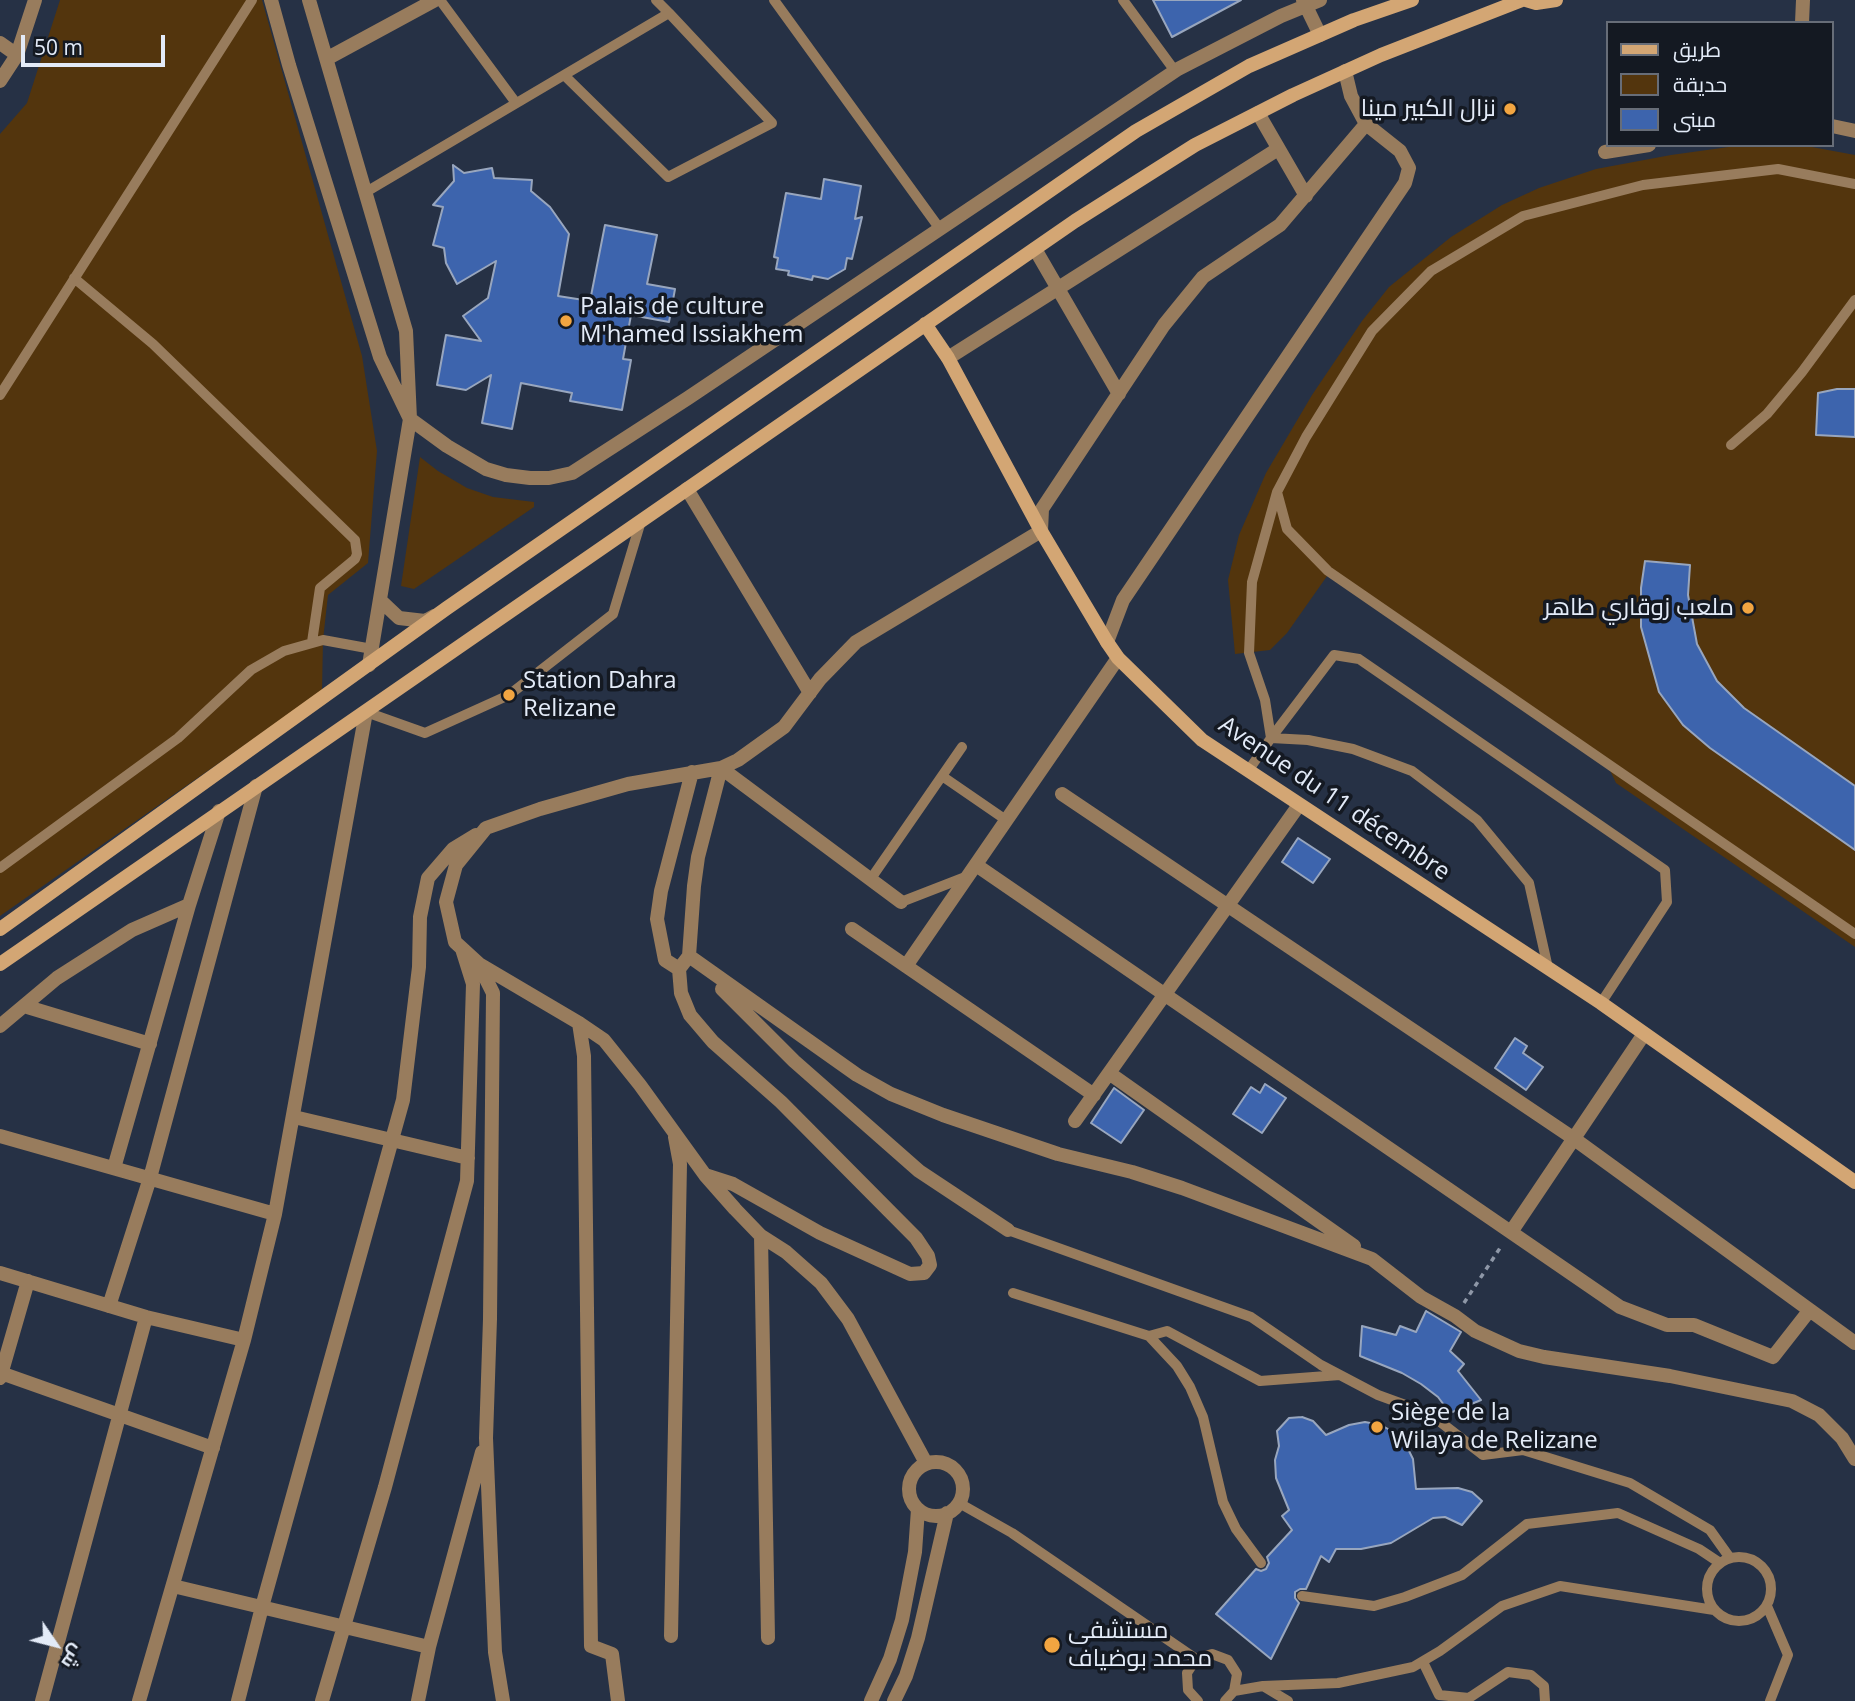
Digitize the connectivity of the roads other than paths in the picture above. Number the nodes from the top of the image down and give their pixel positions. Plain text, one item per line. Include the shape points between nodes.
1 (36, 0) edge
2 (252, 0) edge
3 (271, 0) edge
4 (309, 0) edge
5 (437, 0) edge
6 (656, 0) edge
7 (774, 0) edge
8 (1123, 0) edge
9 (1412, 0) edge
10 (1524, 0) edge
11 (1556, 0) edge
12 (1803, 0) edge
13 (1310, 2) edge
14 (669, 13) junction
15 (1802, 21) edge
16 (1320, 35) junction
17 (0, 43) edge
18 (17, 55) junction
19 (328, 58) junction
20 (1175, 71) junction
21 (1345, 71) junction
22 (564, 75) junction
23 (0, 81) edge
24 (516, 103) junction
25 (1258, 113) junction
26 (1366, 124) junction
27 (1834, 126) edge
28 (1855, 131) edge
29 (1636, 147) edge
30 (1278, 149) junction
31 (1605, 152) dead end
32 (1855, 184) edge
33 (366, 192) junction
34 (1306, 196) junction
35 (940, 229) junction
36 (1035, 249) junction
37 (74, 278) junction
38 (1058, 288) junction
39 (1855, 300) edge
40 (925, 324) junction
41 (948, 358) junction
42 (1119, 394) junction
43 (0, 395) edge
44 (410, 419) junction
45 (1731, 445) dead end
46 (687, 489) junction
47 (1277, 492) junction
48 (641, 521) junction
49 (1041, 530) junction
50 (380, 600) junction
51 (447, 608) junction
52 (312, 642) junction
53 (1107, 642) junction
54 (372, 649) junction
55 (1118, 658) junction
56 (369, 665) junction
57 (810, 693) junction
58 (366, 712) junction
59 (1271, 738) junction
60 (962, 747) dead end
61 (721, 768) junction
62 (1248, 771) junction
63 (692, 772) junction
64 (942, 776) junction
65 (256, 786) junction
66 (1062, 794) dead end
67 (1299, 805) junction
68 (219, 811) junction
69 (1006, 820) junction
70 (486, 828) junction
71 (0, 868) edge
72 (972, 870) junction
73 (870, 880) junction
74 (901, 902) joint
75 (189, 905) junction
76 (1227, 907) junction
77 (0, 929) edge
78 (852, 929) dead end
79 (1855, 934) edge
80 (461, 948) junction
81 (689, 956) junction
82 (0, 964) edge
83 (479, 964) junction
84 (906, 966) junction
85 (1548, 968) junction
86 (679, 969) junction
87 (1165, 995) junction
88 (1601, 1003) junction
89 (24, 1006) junction
90 (579, 1023) junction
91 (0, 1026) edge
92 (1644, 1034) junction
93 (150, 1044) junction
94 (1109, 1073) junction
95 (1094, 1095) junction
96 (294, 1117) junction
97 (1075, 1121) dead end
98 (674, 1133) junction
99 (0, 1136) edge
100 (1573, 1138) junction
101 (392, 1139) junction
102 (468, 1158) junction
103 (114, 1168) junction
104 (705, 1175) junction
105 (150, 1178) junction
106 (1855, 1182) edge
107 (275, 1214) junction
108 (1008, 1230) joint
109 (1511, 1232) junction
110 (761, 1236) junction
111 (1372, 1259) junction
112 (0, 1273) edge
113 (28, 1281) junction
114 (1013, 1293) dead end
115 (108, 1306) junction
116 (1809, 1311) junction
117 (146, 1317) junction
118 (1149, 1336) junction
119 (1854, 1339) edge
120 (244, 1340) junction
121 (1340, 1375) junction
122 (1, 1376) edge
123 (119, 1416) junction
124 (485, 1438) junction
125 (213, 1448) junction
126 (1855, 1459) edge
127 (926, 1463) junction
128 (959, 1503) junction
129 (918, 1509) junction
130 (947, 1513) junction
131 (1725, 1560) junction
132 (1261, 1563) dead end
133 (173, 1586) junction
134 (1302, 1596) dead end
135 (1767, 1606) junction
136 (262, 1607) junction
137 (1714, 1610) junction
138 (344, 1626) junction
139 (671, 1636) dead end
140 (768, 1638) dead end
141 (429, 1647) junction
142 (1196, 1659) junction
143 (1423, 1662) junction
144 (1263, 1686) junction
145 (1230, 1698) edge
146 (1440, 1698) edge
147 (41, 1701) edge
148 (139, 1701) edge
149 (238, 1701) edge
150 (322, 1701) edge
151 (418, 1701) edge
152 (503, 1701) edge
153 (618, 1701) edge
154 (871, 1701) edge
155 (894, 1701) edge
156 (1198, 1701) edge
157 (1288, 1701) edge
158 (1545, 1701) edge
159 (1770, 1701) edge

1 - 18 street
2 - 37 lane
3 - 44 street via 380,357
4 - 19 street
5 - 19 street
5 - 24 lane
6 - 14 lane
7 - 35 lane
8 - 20 lane
9 - 16 main road
10 - 11 main road
10 - 21 main road
12 - 15 street
13 - 16 street
13 - 20 street
14 - 22 lane
14 - 22 lane via 772,123 668,177
16 - 51 main road via 1249,66 1136,131
17 - 18 street
18 - 23 street
19 - 33 street
20 - 35 street
21 - 25 main road
21 - 26 street via 1351,96
22 - 24 lane
24 - 33 lane
25 - 30 street
25 - 36 main road via 1195,145
26 - 34 street
26 - 53 street via 1400,151 1409,168 1405,183 1123,600
27 - 28 street
29 - 31 street
30 - 34 street
30 - 38 street
32 - 47 lane via 1778,169 1643,185 1523,216 1431,271 1372,331
33 - 44 street via 406,331
34 - 42 street via 1280,225 1203,276
35 - 44 street via 572,473 530,478 486,469
36 - 38 street
36 - 40 main road
37 - 43 lane
37 - 52 lane via 153,344 355,540 355,559 320,588
38 - 41 street
38 - 42 street
39 - 45 lane via 1767,414
40 - 41 main road, Avenue du 11 décembre
40 - 46 main road
41 - 49 main road, Avenue du 11 décembre
42 - 49 street via 1042,509
44 - 50 street
46 - 48 main road
46 - 57 street
47 - 59 lane via 1252,582 1249,653 1265,700
47 - 79 lane via 1287,529 1328,571
48 - 58 main road
48 - 58 lane via 613,614 509,695 425,733
49 - 53 main road, Avenue du 11 décembre
49 - 57 street via 856,642
50 - 51 street via 398,618 425,621
50 - 54 street
51 - 56 main road
52 - 54 lane
52 - 71 lane via 284,651 251,670 178,738
53 - 55 main road, Avenue du 11 décembre
54 - 56 street
55 - 62 main road, Avenue du 11 décembre via 1202,740
55 - 69 street
56 - 77 main road
57 - 61 street via 783,727
58 - 65 main road
58 - 96 street
59 - 62 lane
59 - 85 lane via 1353,749 1412,771 1477,820 1529,883
59 - 88 lane via 1334,655 1359,659 1665,870 1667,902
60 - 64 lane
61 - 63 street
61 - 73 street
61 - 81 street via 698,857
62 - 67 main road, Avenue du 11 décembre
63 - 70 street via 628,785
63 - 86 street via 657,919 665,960
64 - 69 lane
64 - 73 lane
65 - 68 main road
65 - 105 street
66 - 76 street
67 - 76 street
67 - 85 main road, Avenue du 11 décembre
68 - 75 street
68 - 82 main road
69 - 72 street
70 - 80 street via 456,865 446,902 455,942
70 - 101 street via 453,849 428,878 420,917 419,967 403,1101
72 - 74 lane
72 - 84 street
72 - 87 street
73 - 74 street
75 - 89 street via 132,930 57,978
75 - 93 street
76 - 87 street
76 - 100 street
78 - 84 street
80 - 83 street
80 - 102 street via 473,984
81 - 86 street
81 - 108 street via 794,1060 919,1171
81 - 111 street via 891,1094 1058,1154 1182,1188
83 - 90 street
83 - 124 street via 493,993
84 - 95 street
85 - 88 main road, Avenue du 11 décembre
86 - 104 street via 681,993 690,1015 916,1238 930,1265 924,1273 910,1274 820,1233 733,1184
87 - 94 street
87 - 109 street
88 - 92 main road, Avenue du 11 décembre
89 - 91 street
89 - 93 street
90 - 98 street via 604,1040
90 - 153 street via 584,1056 591,1646 612,1654
92 - 100 street
92 - 106 main road, Avenue du 11 décembre
93 - 103 street
94 - 95 street
94 - 111 street
95 - 97 street
96 - 101 street
96 - 107 street
98 - 104 street
98 - 139 street via 680,1164
99 - 103 street
100 - 109 street
100 - 116 street
101 - 102 street
101 - 136 street
102 - 138 street via 464,1195
103 - 105 street
104 - 110 street
105 - 107 street
105 - 115 street
107 - 120 street
108 - 121 lane via 1251,1317
109 - 116 street via 1620,1307 1667,1325 1694,1325 1773,1357
110 - 127 street via 821,1283 848,1319
110 - 140 street
111 - 126 street via 1421,1297 1496,1343 1532,1354 1792,1401 1819,1415
112 - 113 street
113 - 115 street
113 - 122 street
114 - 118 lane
115 - 117 street
116 - 119 street
117 - 120 street
117 - 123 street
118 - 121 lane via 1167,1331 1260,1381
118 - 132 lane via 1190,1387 1203,1417 1223,1502
120 - 125 street
121 - 131 lane via 1430,1414 1483,1455 1523,1450 1630,1483 1710,1530
122 - 123 street
123 - 125 street
123 - 147 street
124 - 141 street
124 - 152 street via 495,1652
125 - 133 street
127 - 128 street via 943,1462 957,1471 963,1486
127 - 129 street via 909,1483
128 - 130 street
128 - 142 lane via 1012,1533
129 - 130 street via 932,1516
129 - 154 street via 902,1620
130 - 155 street via 918,1638
131 - 134 lane via 1618,1513 1527,1524 1462,1575 1374,1606
131 - 135 lane via 1741,1556 1761,1565 1771,1584
131 - 137 lane via 1708,1581
133 - 136 street
133 - 148 street
135 - 137 lane via 1742,1622
135 - 159 lane via 1788,1655
136 - 138 street
136 - 149 street
137 - 143 lane via 1560,1586 1502,1606
138 - 141 street
138 - 150 street
141 - 151 street
142 - 145 lane via 1212,1654 1228,1660 1237,1674
142 - 156 lane via 1186,1681
143 - 144 lane via 1338,1683
143 - 146 lane
144 - 145 lane
144 - 157 lane
146 - 158 lane via 1469,1698 1508,1672 1531,1675 1544,1686

